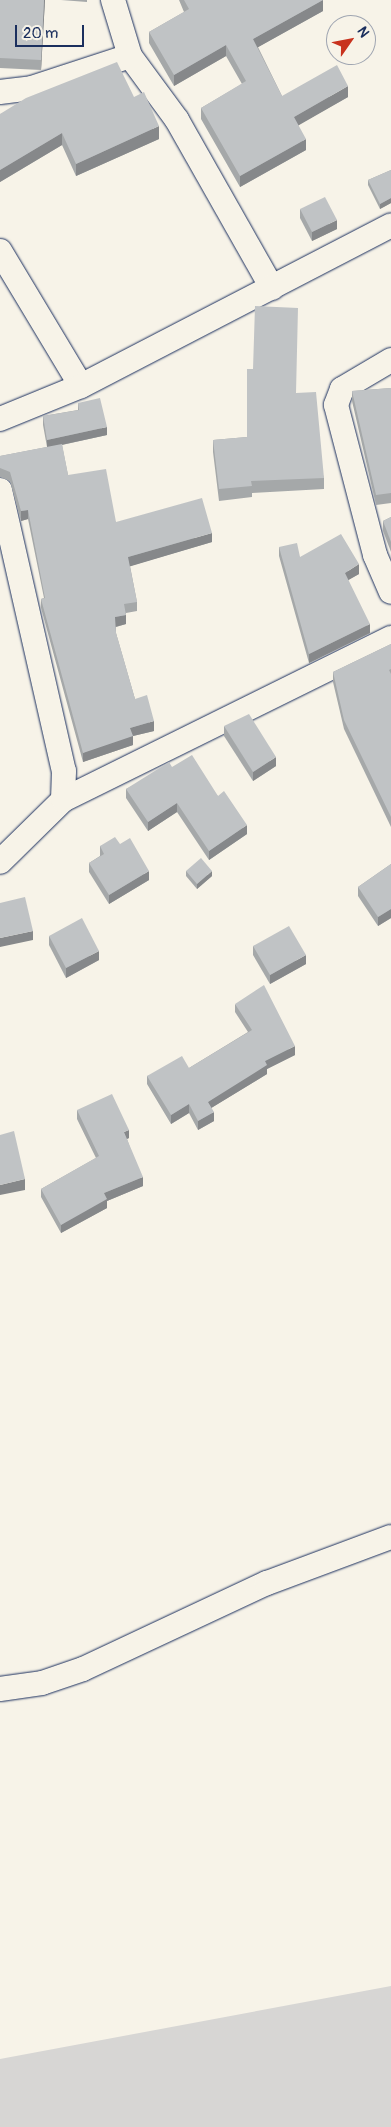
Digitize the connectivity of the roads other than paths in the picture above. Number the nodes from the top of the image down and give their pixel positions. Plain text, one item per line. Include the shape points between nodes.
1 (113, 0) edge
2 (130, 56) junction
3 (0, 92) edge
4 (391, 230) edge
5 (0, 251) edge
6 (272, 288) junction
7 (391, 360) edge
8 (81, 386) junction
9 (0, 419) edge
10 (0, 490) edge
11 (391, 592) edge
12 (391, 638) edge
13 (63, 800) junction
14 (0, 862) edge
15 (391, 1537) edge
16 (0, 1689) edge

1 - 2 street
2 - 3 street via 32,88
2 - 6 street via 177,120
4 - 6 street
5 - 8 street
6 - 8 street
7 - 11 street via 342,389 336,406 375,555
8 - 9 street
10 - 13 street via 64,771
12 - 13 street
13 - 14 street
15 - 16 street via 267,1583 83,1669 42,1683

